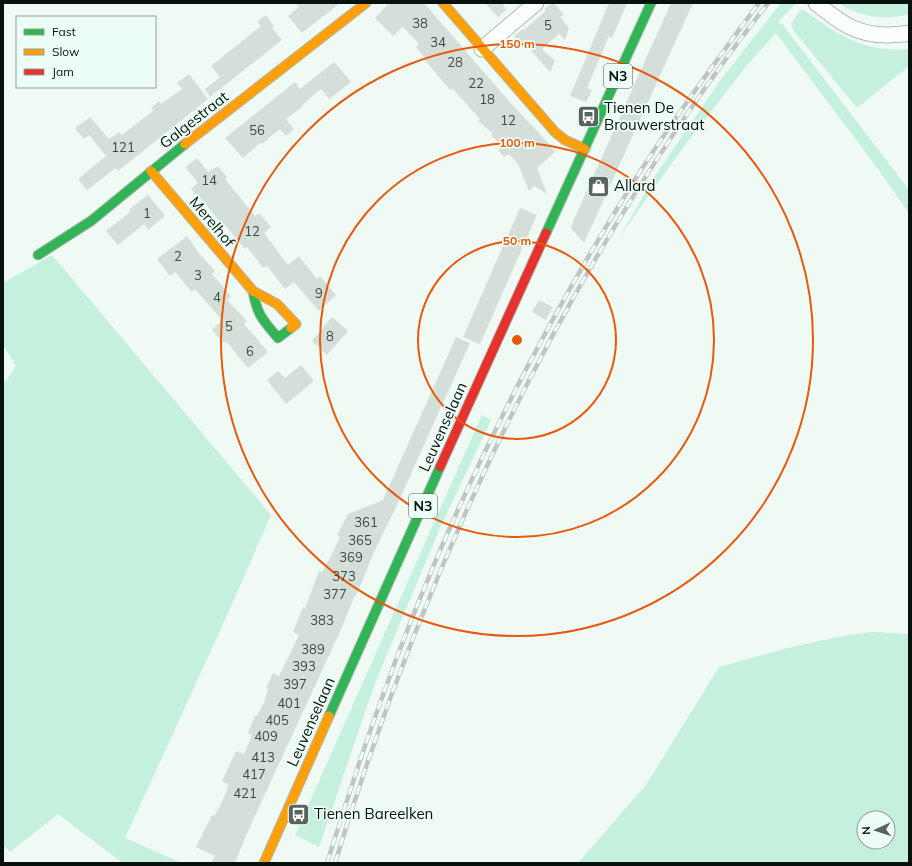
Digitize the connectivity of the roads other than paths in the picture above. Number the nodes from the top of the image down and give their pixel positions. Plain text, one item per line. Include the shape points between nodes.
1 (366, 3) edge
2 (443, 3) edge
3 (536, 3) edge
4 (651, 3) edge
5 (816, 3) edge
6 (909, 33) edge
7 (482, 49) junction
8 (585, 149) junction
9 (151, 171) junction
10 (38, 255) dead end
11 (253, 291) junction
12 (264, 863) edge

1 - 9 main road, Galgestraat
2 - 7 main road
3 - 7 street
4 - 8 main road, Leuvenselaan / N3
5 - 6 street via 858,31 882,34
7 - 8 main road via 555,132
8 - 12 main road, Leuvenselaan / N3
9 - 10 main road, Galgestraat via 91,221
9 - 11 main road, Merelhof
11 - 11 main road, Merelhof via 261,318 278,338 296,324 280,306

